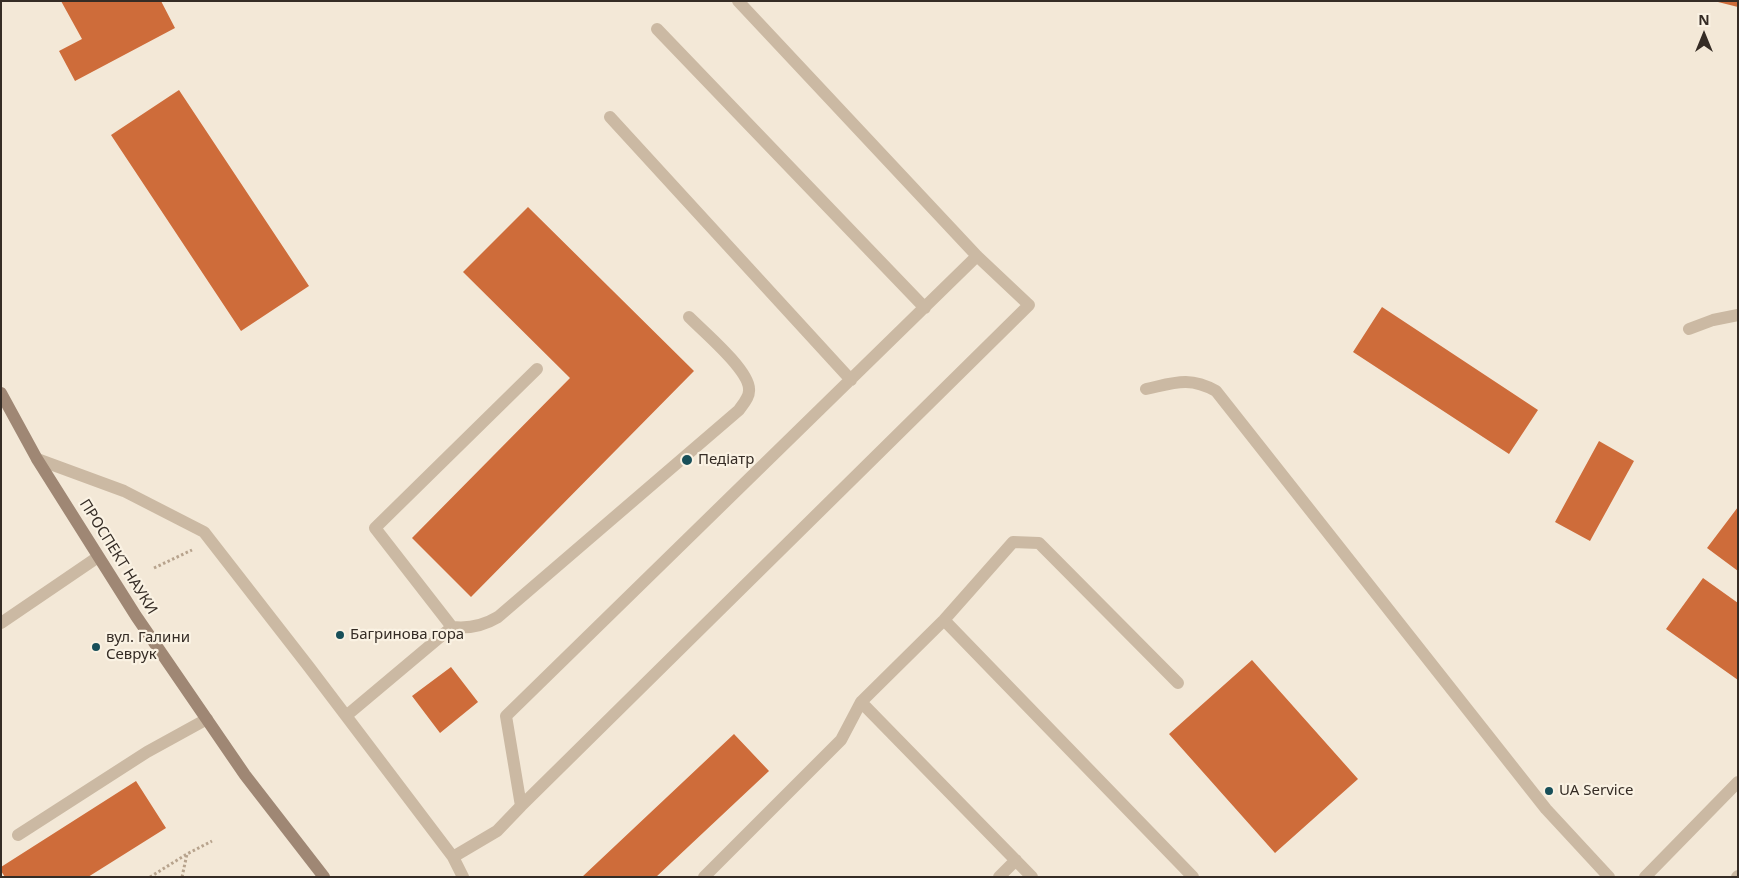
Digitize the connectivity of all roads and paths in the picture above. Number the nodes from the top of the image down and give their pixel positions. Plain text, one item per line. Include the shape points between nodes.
1 (738, 1) edge
2 (657, 29) dead end
3 (610, 117) dead end
4 (977, 256) junction
5 (925, 308) junction
6 (1738, 315) edge
7 (689, 317) dead end
8 (1689, 329) dead end
9 (537, 369) dead end
10 (851, 380) junction
11 (1146, 389) dead end
12 (1, 393) edge
13 (37, 458) junction
14 (211, 542) junction
15 (98, 556) junction
16 (154, 568) dead end
17 (944, 620) junction
18 (1, 624) edge
19 (452, 627) junction
20 (1178, 683) dead end
21 (861, 702) junction
22 (346, 716) junction
23 (207, 719) junction
24 (1738, 782) edge
25 (521, 806) junction
26 (18, 835) dead end
27 (212, 841) dead end
28 (187, 854) junction
29 (453, 857) junction
30 (1016, 860) junction
31 (150, 877) edge
32 (182, 877) edge
33 (324, 877) edge
34 (463, 877) edge
35 (704, 877) edge
36 (1000, 877) edge
37 (1032, 877) edge
38 (1193, 877) edge
39 (1609, 877) edge
40 (1646, 877) edge

1 - 4 street
2 - 5 street
3 - 10 street
4 - 5 street
4 - 25 street via 1029,306
5 - 10 street
6 - 8 street
7 - 19 street via 746,377 750,390 746,401 498,617 475,627
9 - 19 street via 374,528
10 - 25 street via 506,716
11 - 39 street via 1191,381 1216,391 1546,809
12 - 13 main road, ПРОСПЕКТ НАУКИ
13 - 14 street via 124,491 204,532
13 - 15 main road, ПРОСПЕКТ НАУКИ
14 - 16 path
14 - 22 street
15 - 18 street
15 - 23 main road, ПРОСПЕКТ НАУКИ
17 - 20 street via 1013,542 1039,543
17 - 21 street
17 - 38 street
19 - 22 street
21 - 30 street
21 - 35 street via 841,740
22 - 29 street
23 - 26 street via 147,752
23 - 33 main road, ПРОСПЕКТ НАУКИ via 245,775
24 - 40 street
25 - 29 street via 497,831
27 - 28 path
28 - 31 path
28 - 32 path
29 - 34 street
30 - 36 street
30 - 37 street

